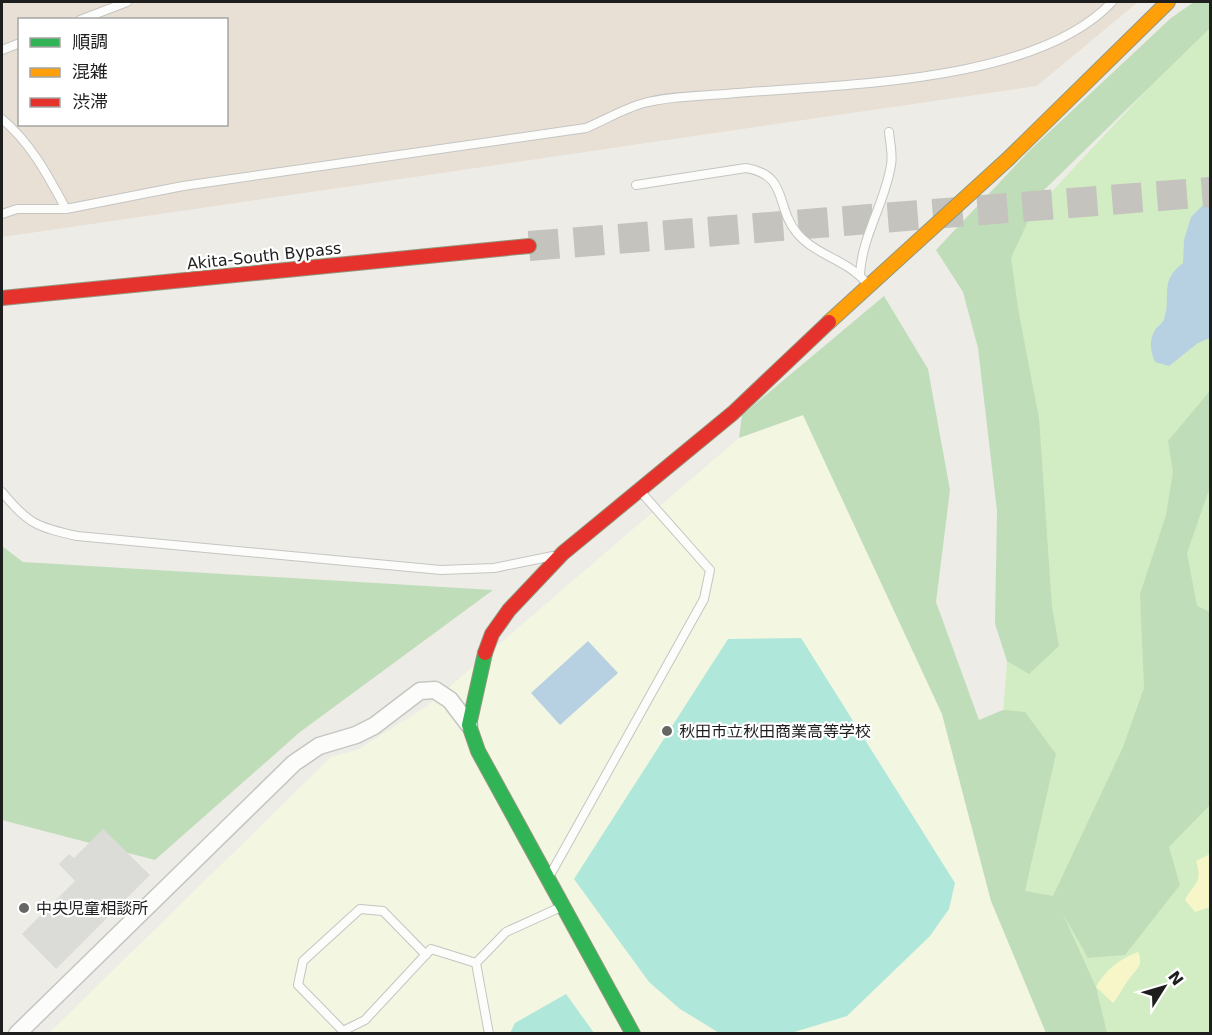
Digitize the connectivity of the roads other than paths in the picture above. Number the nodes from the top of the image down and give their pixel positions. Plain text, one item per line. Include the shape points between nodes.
1 (127, 2) edge
2 (1112, 2) edge
3 (1168, 2) edge
4 (85, 18) edge
5 (18, 44) edge
6 (2, 50) edge
7 (2, 119) edge
8 (889, 132) dead end
9 (636, 185) dead end
10 (66, 209) junction
11 (2, 214) edge
12 (529, 246) tunnel mouth
13 (864, 279) junction
14 (2, 298) edge
15 (639, 490) junction
16 (2, 492) edge
17 (562, 554) junction
18 (469, 725) junction
19 (548, 880) junction
20 (561, 907) junction
21 (426, 955) junction
22 (476, 963) junction
23 (17, 1034) edge
24 (489, 1034) edge
25 (633, 1034) edge

1 - 4 lane
2 - 10 lane via 1055,43 1011,59 931,76 645,103 586,128 183,186
3 - 13 main road via 1008,159
5 - 6 lane
7 - 10 lane via 40,162
8 - 13 lane via 892,162 861,257
9 - 13 lane via 746,168 762,171 776,184 795,230 807,243
10 - 11 lane via 17,209
12 - 14 main road, Akita-South Bypass
13 - 15 main road via 733,413
15 - 17 main road
15 - 19 lane via 710,570 704,599
16 - 17 lane via 38,527 77,536 441,570 494,568
17 - 18 main road via 509,610 492,634 480,666
18 - 19 main road via 478,751
18 - 23 street via 443,695 435,690 420,691 374,726 319,746 294,763
19 - 20 main road
20 - 22 lane via 506,932
20 - 25 main road
21 - 21 lane via 365,1020 343,1031 298,985 303,961 360,909 383,911
21 - 22 lane via 431,949
22 - 24 lane

